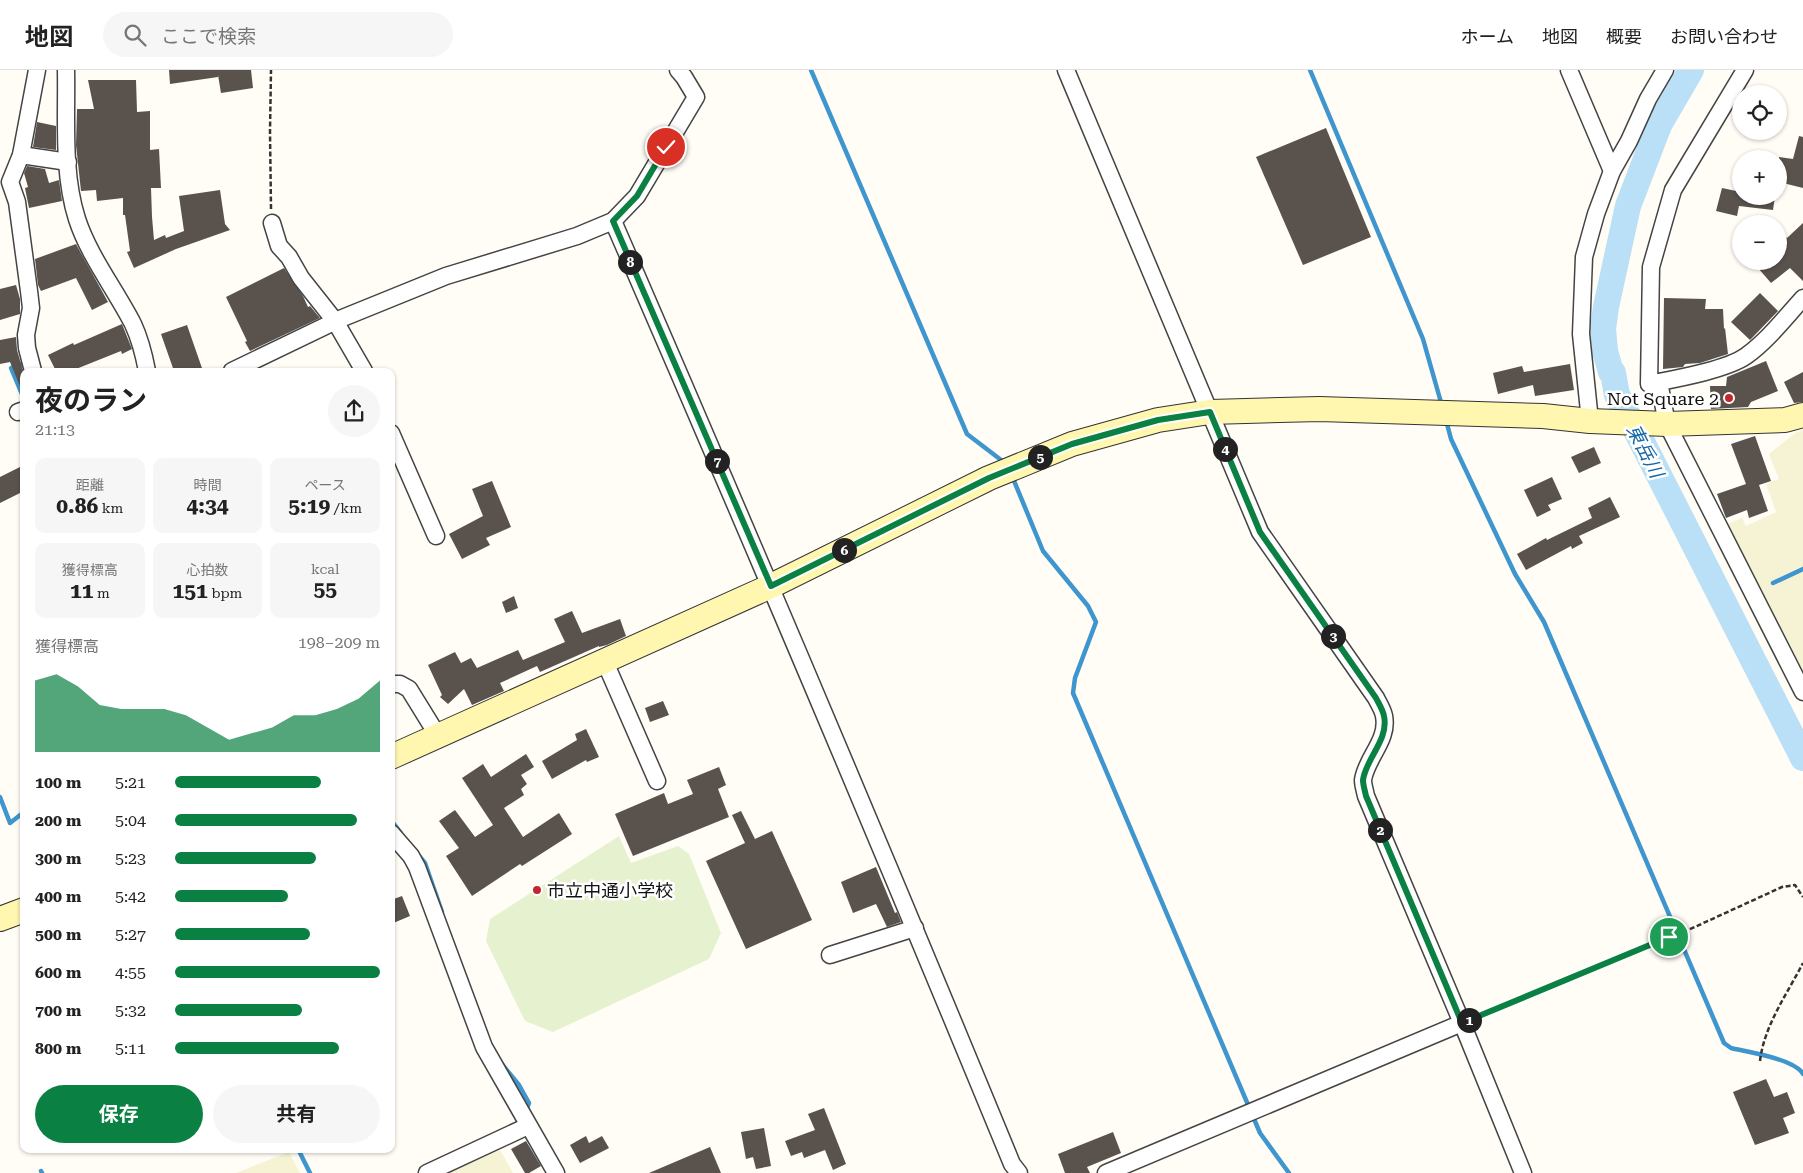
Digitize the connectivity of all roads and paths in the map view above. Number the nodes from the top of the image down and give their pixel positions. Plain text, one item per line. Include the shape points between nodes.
1 (37, 70) edge
2 (66, 70) edge
3 (271, 70) edge
4 (678, 70) edge
5 (1066, 70) edge
6 (1569, 70) edge
7 (1665, 70) edge
8 (1745, 70) edge
9 (21, 155) junction
10 (68, 162) junction
11 (1612, 171) junction
12 (5, 184) edge
13 (613, 221) junction
14 (272, 223) joint
15 (1803, 298) edge
16 (335, 321) junction
17 (32, 368) edge
18 (146, 368) edge
19 (244, 368) edge
20 (362, 368) edge
21 (1659, 382) junction
22 (1210, 412) junction
23 (1803, 414) edge
24 (1590, 421) junction
25 (1667, 424) junction
26 (395, 441) edge
27 (436, 536) dead end
28 (771, 586) junction
29 (605, 662) junction
30 (395, 684) edge
31 (1803, 692) edge
32 (438, 736) junction
33 (395, 755) edge
34 (657, 781) dead end
35 (395, 838) edge
36 (1803, 896) edge
37 (20, 912) edge
38 (0, 919) edge
39 (915, 928) junction
40 (830, 955) dead end
41 (1803, 963) edge
42 (1462, 1023) junction
43 (1760, 1061) dead end
44 (528, 1126) junction
45 (427, 1173) edge
46 (556, 1173) edge
47 (1019, 1173) edge
48 (1106, 1173) edge
49 (1523, 1173) edge

1 - 9 street
2 - 10 street
3 - 14 path
4 - 13 street via 696,97 637,196
5 - 22 street
6 - 11 street
7 - 11 street
8 - 21 street via 1673,190 1650,267 1649,384
9 - 10 street
9 - 12 street
10 - 18 street via 77,220 133,325
11 - 24 street via 1584,257 1581,334
12 - 17 street via 17,202 30,291 31,308 26,335
13 - 16 street via 577,236 446,276
13 - 28 street
14 - 16 street via 279,246
15 - 21 street via 1744,357 1724,366
16 - 19 street
16 - 20 street
21 - 25 street
22 - 24 street via 1319,409 1543,416
22 - 28 street via 1158,420 1072,444 989,478
22 - 42 street via 1260,532 1376,698 1384,716 1380,744 1363,781 1366,796
23 - 25 street via 1786,420
24 - 25 street
25 - 31 street
26 - 27 street
28 - 29 street
28 - 39 street
29 - 32 street
29 - 34 street
30 - 32 street via 409,689
32 - 33 street
35 - 44 street via 417,867 484,1047
36 - 42 path via 1795,885 1782,887 1686,931
37 - 38 street
39 - 40 street
39 - 47 street via 1012,1164
41 - 43 path via 1762,1046
42 - 48 street
42 - 49 street
44 - 45 street
44 - 46 street

